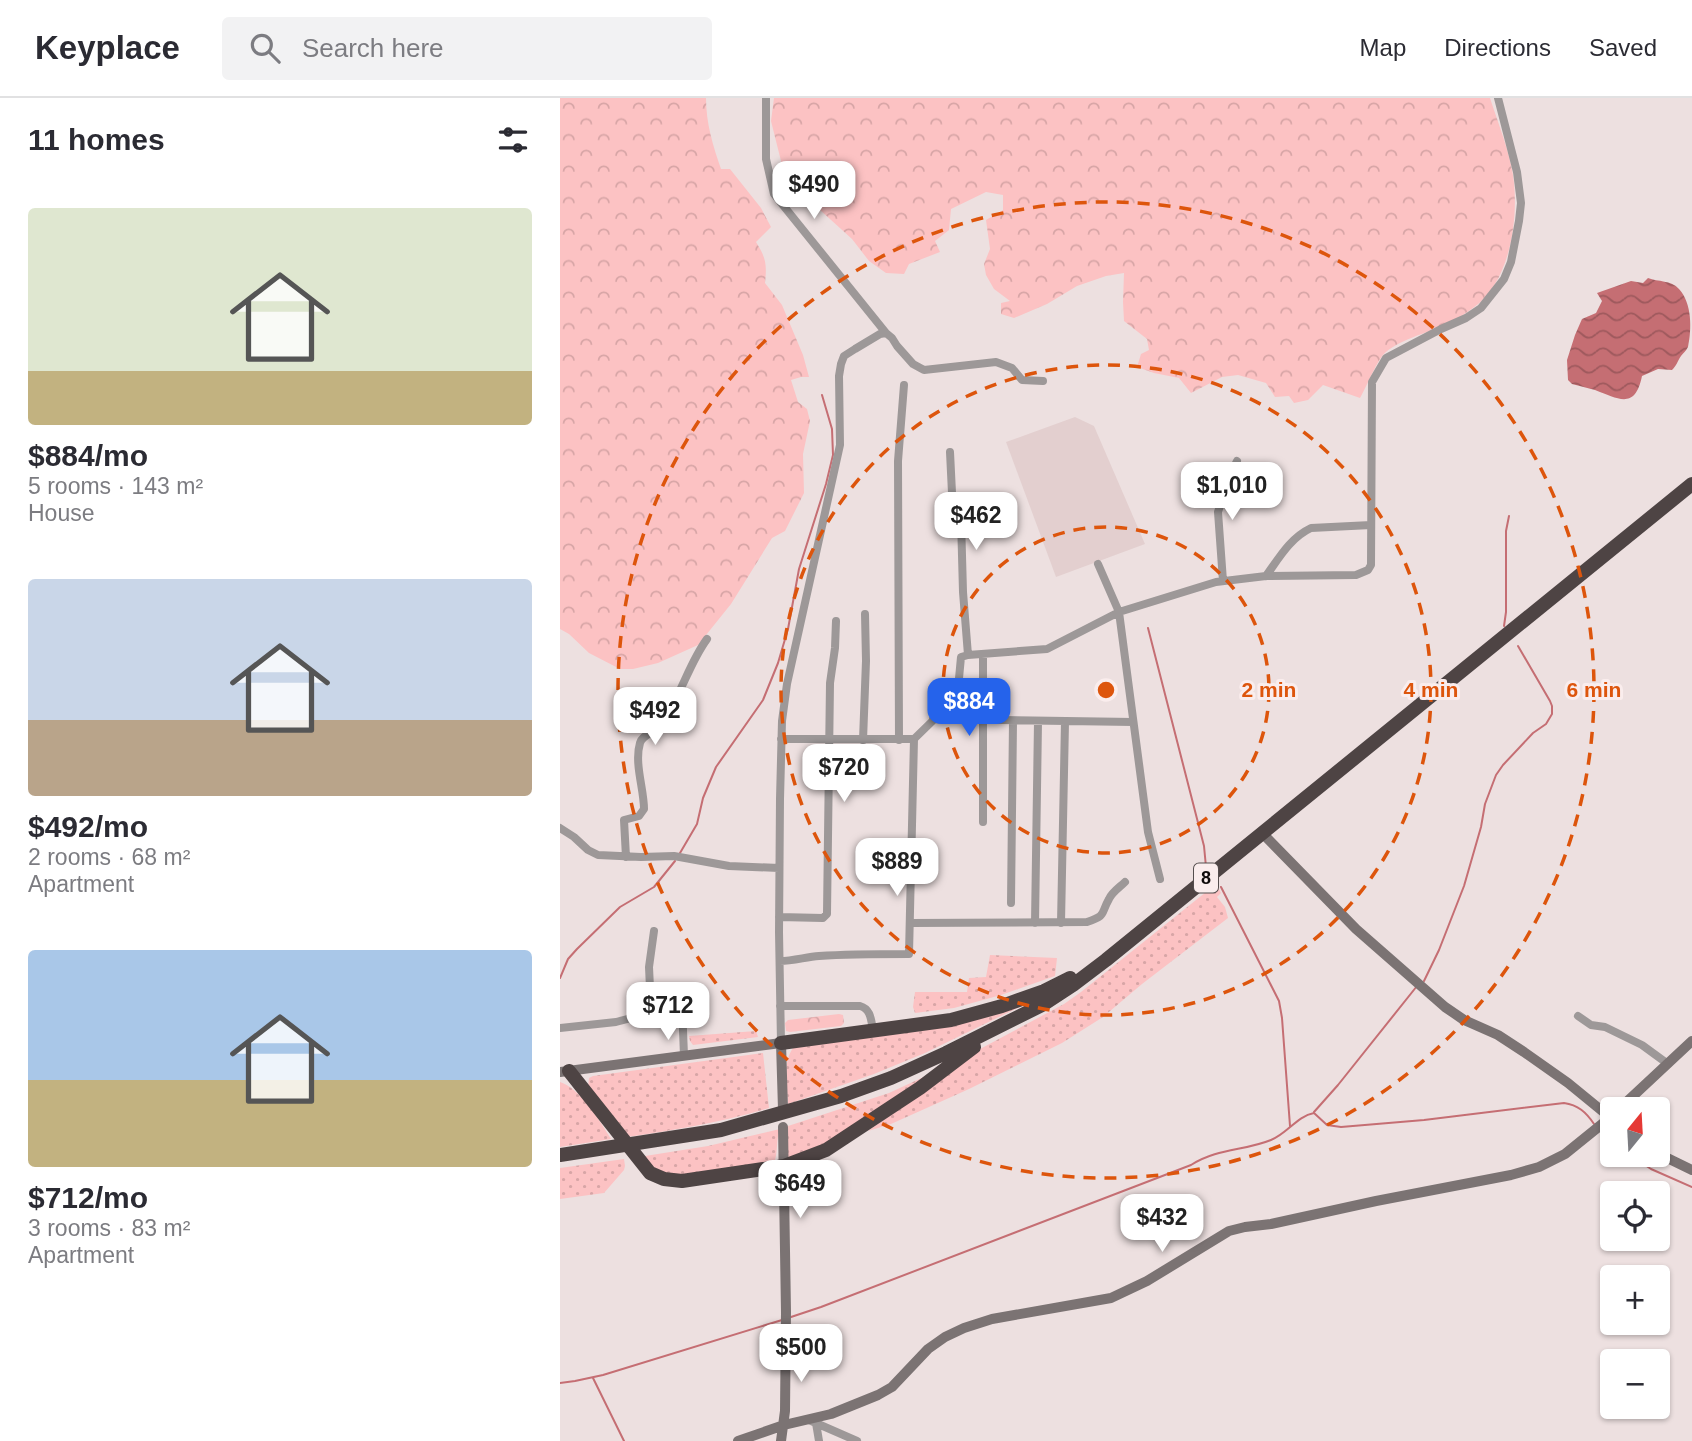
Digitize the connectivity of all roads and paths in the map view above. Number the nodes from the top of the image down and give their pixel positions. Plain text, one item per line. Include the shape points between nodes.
1 (766, 98) edge
2 (1498, 98) edge
3 (886, 333) junction
4 (1043, 381) dead end
5 (904, 385) dead end
6 (950, 452) dead end
7 (1237, 461) dead end
8 (1692, 484) edge
9 (1692, 493) edge
10 (1371, 525) junction
11 (1098, 564) dead end
12 (1266, 576) junction
13 (1223, 581) junction
14 (1119, 612) junction
15 (865, 614) dead end
16 (835, 621) dead end
17 (707, 639) dead end
18 (983, 654) junction
19 (968, 655) junction
20 (933, 719) junction
21 (984, 721) junction
22 (1013, 721) junction
23 (1038, 722) junction
24 (1065, 722) junction
25 (1133, 722) junction
26 (781, 739) junction
27 (829, 739) junction
28 (914, 739) junction
29 (863, 740) junction
30 (900, 740) junction
31 (983, 822) dead end
32 (560, 828) edge
33 (1267, 838) junction
34 (626, 857) junction
35 (779, 868) junction
36 (1160, 879) dead end
37 (1125, 882) dead end
38 (1011, 903) dead end
39 (779, 917) junction
40 (911, 923) junction
41 (1035, 923) junction
42 (1061, 923) junction
43 (654, 931) dead end
44 (1106, 960) junction
45 (780, 961) junction
46 (780, 1006) junction
47 (651, 1009) junction
48 (1578, 1016) dead end
49 (560, 1028) edge
50 (873, 1030) junction
51 (1692, 1041) edge
52 (781, 1043) junction
53 (975, 1046) junction
54 (684, 1056) junction
55 (1668, 1064) junction
56 (564, 1072) edge
57 (1632, 1097) edge
58 (1600, 1106) edge
59 (783, 1109) dead end
60 (1600, 1125) edge
61 (783, 1128) dead end
62 (654, 1145) junction
63 (616, 1151) junction
64 (560, 1155) edge
65 (1670, 1159) edge
66 (560, 1163) edge
67 (784, 1166) junction
68 (1692, 1170) edge
69 (812, 1422) junction
70 (784, 1424) junction
71 (738, 1441) edge
72 (781, 1441) edge
73 (819, 1441) edge
74 (857, 1441) edge

1 - 3 street via 766,159 774,194
2 - 10 street via 1520,189 1511,262 1481,308 1386,358 1372,382
3 - 4 street via 923,370 996,362 1012,368 1022,380
3 - 26 street via 844,356 841,364 840,445 787,684
5 - 30 street via 898,461
6 - 19 street via 952,492 961,519
7 - 13 street via 1218,512
8 - 44 highway, 8
9 - 33 highway, 8
10 - 12 street via 1311,528 1291,542
10 - 12 street via 1368,570 1356,575
11 - 14 street
12 - 13 street
13 - 14 street
14 - 18 street via 1047,649
14 - 25 street
15 - 29 street
16 - 27 street
17 - 34 street via 666,717 640,741 643,809 639,816 624,820
18 - 19 street
18 - 21 street
19 - 20 street via 961,657 954,700
20 - 21 street
20 - 28 street
21 - 22 street
21 - 31 street
22 - 23 street
22 - 38 street
23 - 24 street
23 - 41 street
24 - 25 street
24 - 42 street
25 - 36 street via 1148,832
26 - 27 street
26 - 35 street
27 - 29 street
27 - 39 street via 827,914 823,918
28 - 30 street
28 - 40 street
29 - 30 street
32 - 34 street via 598,855
33 - 53 highway, 8 via 1078,990 1047,1011
33 - 58 street via 1356,929 1446,1007 1498,1035
34 - 35 street via 677,856 729,866
35 - 39 street
37 - 42 street via 1109,898 1100,918
39 - 45 street
40 - 41 street
40 - 45 street via 909,954 807,956
41 - 42 street
43 - 47 street via 649,967
44 - 50 highway via 1002,1006 951,1020
44 - 62 highway, 8 via 1044,1004 891,1078 755,1121
45 - 46 street
46 - 50 street via 860,1006 869,1012
46 - 52 street
47 - 49 street via 615,1022
47 - 54 street via 682,1006
48 - 55 street via 1642,1045
50 - 52 highway
51 - 55 street
52 - 54 street
52 - 59 street
53 - 62 highway, 8 via 845,1103 723,1137
53 - 67 highway via 826,1150
54 - 56 street
55 - 57 street
56 - 67 highway via 641,1163 664,1179 682,1181
60 - 69 street via 1539,1167 1229,1231 1111,1298 964,1328 928,1349 892,1387
61 - 67 street
62 - 63 highway, 8
63 - 64 highway, 8
63 - 66 highway, 8
65 - 68 street
67 - 70 street
69 - 70 street
69 - 73 street
69 - 74 street
70 - 71 street
70 - 72 street

